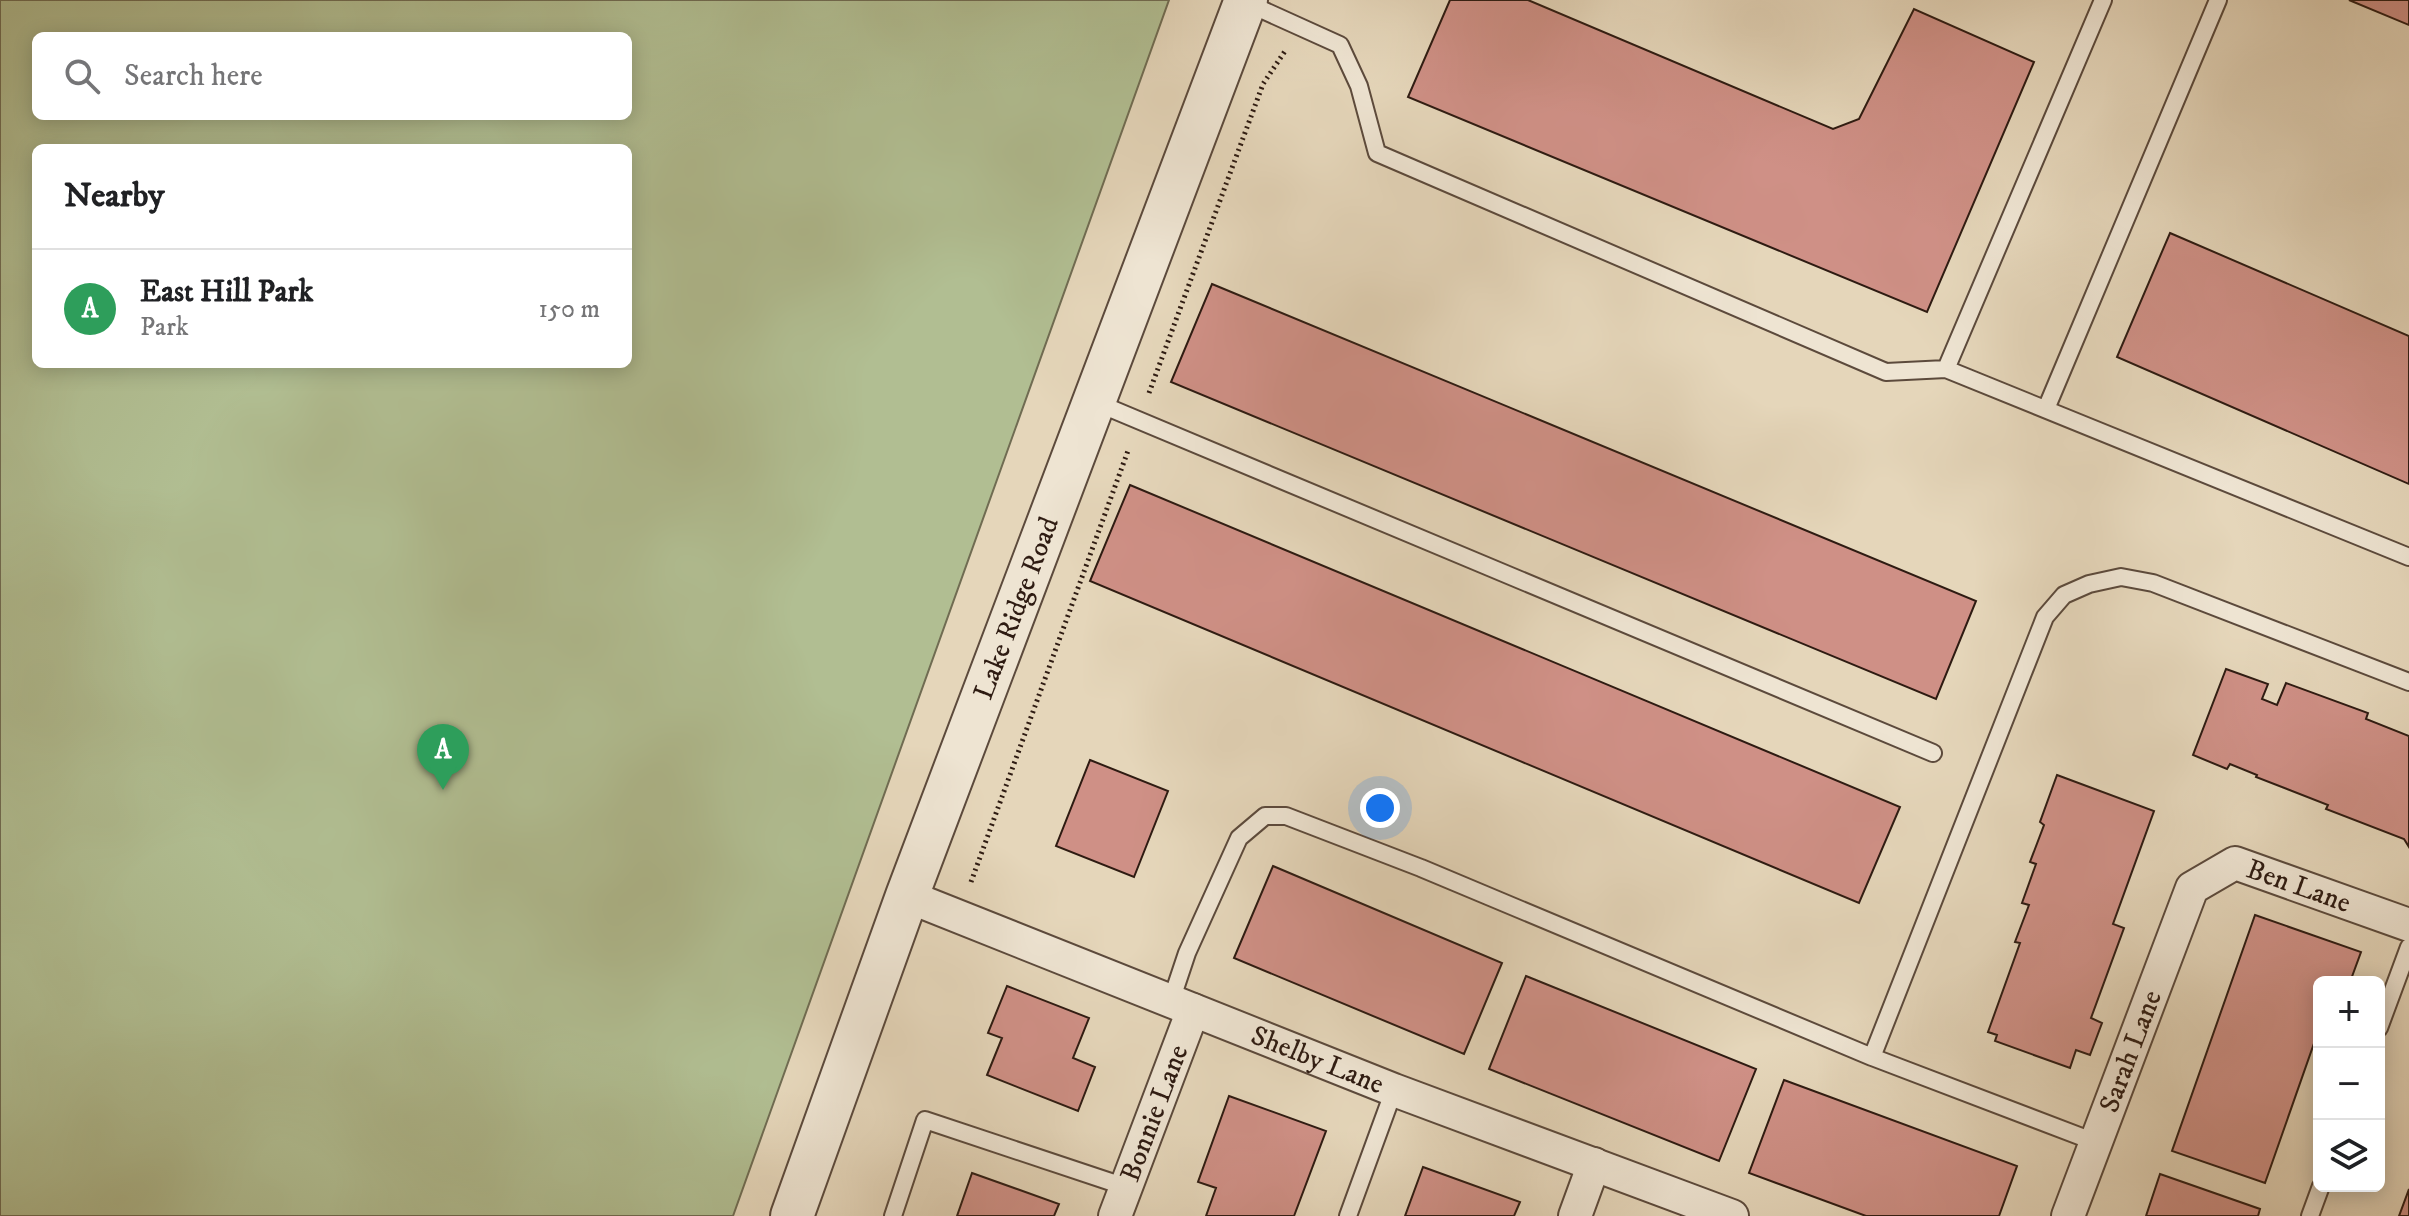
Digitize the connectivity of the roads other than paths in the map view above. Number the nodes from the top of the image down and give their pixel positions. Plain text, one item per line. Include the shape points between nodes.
1 (2103, 0) edge
2 (2218, 0) edge
3 (1245, 1) edge
4 (1946, 369) junction
5 (1094, 401) junction
6 (2046, 409) junction
7 (2409, 557) edge
8 (2409, 682) edge
9 (1933, 753) dead end
10 (2192, 888) joint
11 (907, 896) junction
12 (2409, 925) edge
13 (2409, 947) edge
14 (1182, 1006) junction
15 (2385, 1012) edge
16 (1872, 1057) junction
17 (1394, 1090) junction
18 (2095, 1142) junction
19 (1594, 1164) junction
20 (2319, 1192) edge
21 (1121, 1202) edge
22 (792, 1216) edge
23 (893, 1216) edge
24 (1348, 1216) edge
25 (1575, 1216) edge
26 (1732, 1216) edge
27 (2068, 1216) edge
28 (2310, 1216) edge

1 - 4 lane
2 - 6 lane
3 - 4 lane via 1340,45 1359,86 1377,153 1886,372
3 - 5 street, Lake Ridge Road
4 - 6 lane
5 - 9 lane
5 - 11 street, Lake Ridge Road
6 - 7 lane
8 - 16 lane via 2153,583 2121,577 2064,595 2045,617
10 - 12 street, Ben Lane via 2235,863
10 - 18 street, Sarah Lane
11 - 14 street, Shelby Lane
11 - 22 street, Lake Ridge Road
13 - 15 lane
14 - 16 lane via 1187,953 1239,838 1265,816 1286,816
14 - 17 street, Shelby Lane
14 - 21 street, Bonnie Lane
16 - 18 lane
17 - 19 street, Shelby Lane
17 - 24 lane
18 - 27 street, Sarah Lane
19 - 25 street
19 - 26 street, Shelby Lane
20 - 28 lane
21 - 23 lane via 925,1120

